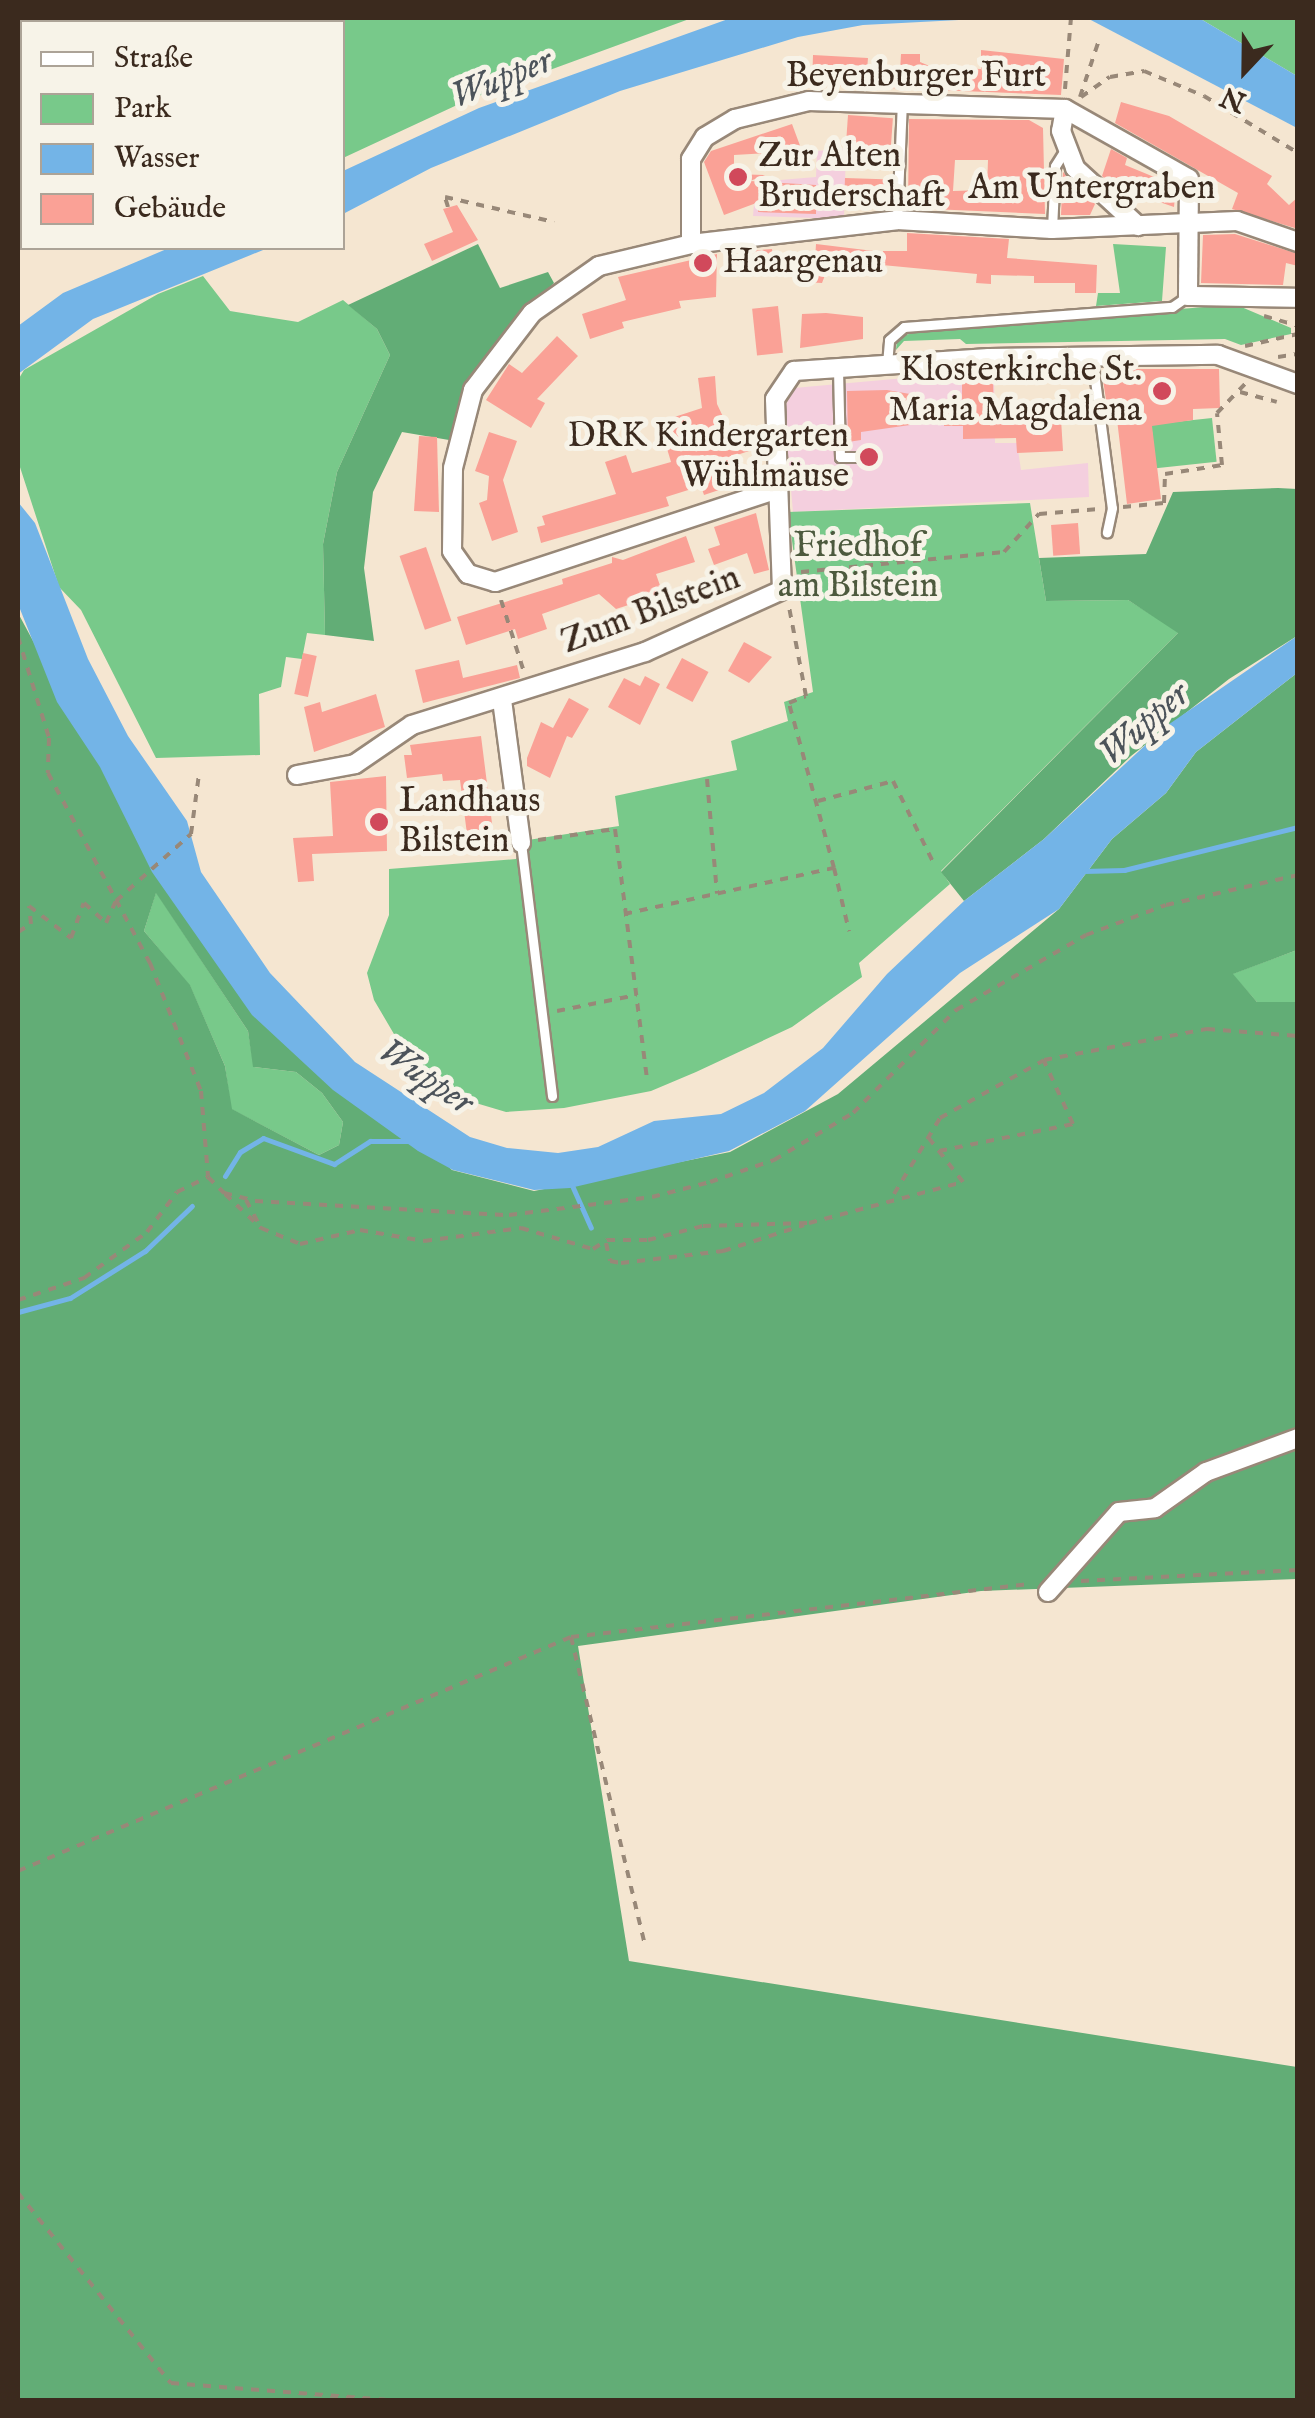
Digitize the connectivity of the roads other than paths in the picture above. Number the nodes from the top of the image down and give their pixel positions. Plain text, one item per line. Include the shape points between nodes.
1 (902, 103) junction
2 (1072, 103) junction
3 (1065, 150) junction
4 (898, 220) junction
5 (1189, 222) junction
6 (1138, 226) junction
7 (1052, 229) junction
8 (1298, 242) edge
9 (691, 244) junction
10 (1188, 296) junction
11 (1298, 298) edge
12 (1092, 356) junction
13 (887, 364) junction
14 (838, 367) junction
15 (1298, 384) edge
16 (860, 457) dead end
17 (778, 489) junction
18 (1106, 532) dead end
19 (502, 700) junction
20 (297, 775) dead end
21 (521, 842) joint
22 (552, 1096) dead end
23 (1298, 1438) edge
24 (1050, 1586) road end

1 - 2 street, Beyenburger Furt
1 - 4 lane
1 - 9 street, Beyenburger Furt via 778,106 705,137 692,159
2 - 3 street, Beyenburger Furt
2 - 5 street, Beyenburger Furt via 1183,172 1191,186
3 - 6 street via 1075,168
3 - 7 lane via 1054,166
4 - 7 street, Am Untergraben
4 - 9 street, Am Untergraben
5 - 6 street, Am Untergraben
5 - 8 street, Am Untergraben via 1236,221
5 - 10 street
6 - 7 street, Am Untergraben
9 - 17 street, Am Untergraben via 598,266 558,290 496,352 473,390 453,468 452,551 468,574 495,582
10 - 11 street
10 - 13 lane via 1172,307 904,327 889,340
12 - 13 street
12 - 15 street via 1218,355
12 - 18 lane via 1112,508
13 - 14 street
14 - 16 lane via 840,457
14 - 17 street, Zum Bilstein via 788,375 775,399
17 - 19 street, Zum Bilstein via 786,580 645,652
19 - 20 street, Zum Bilstein via 412,725 355,764
19 - 21 street
21 - 22 lane
23 - 24 street via 1206,1472 1155,1508 1118,1512

